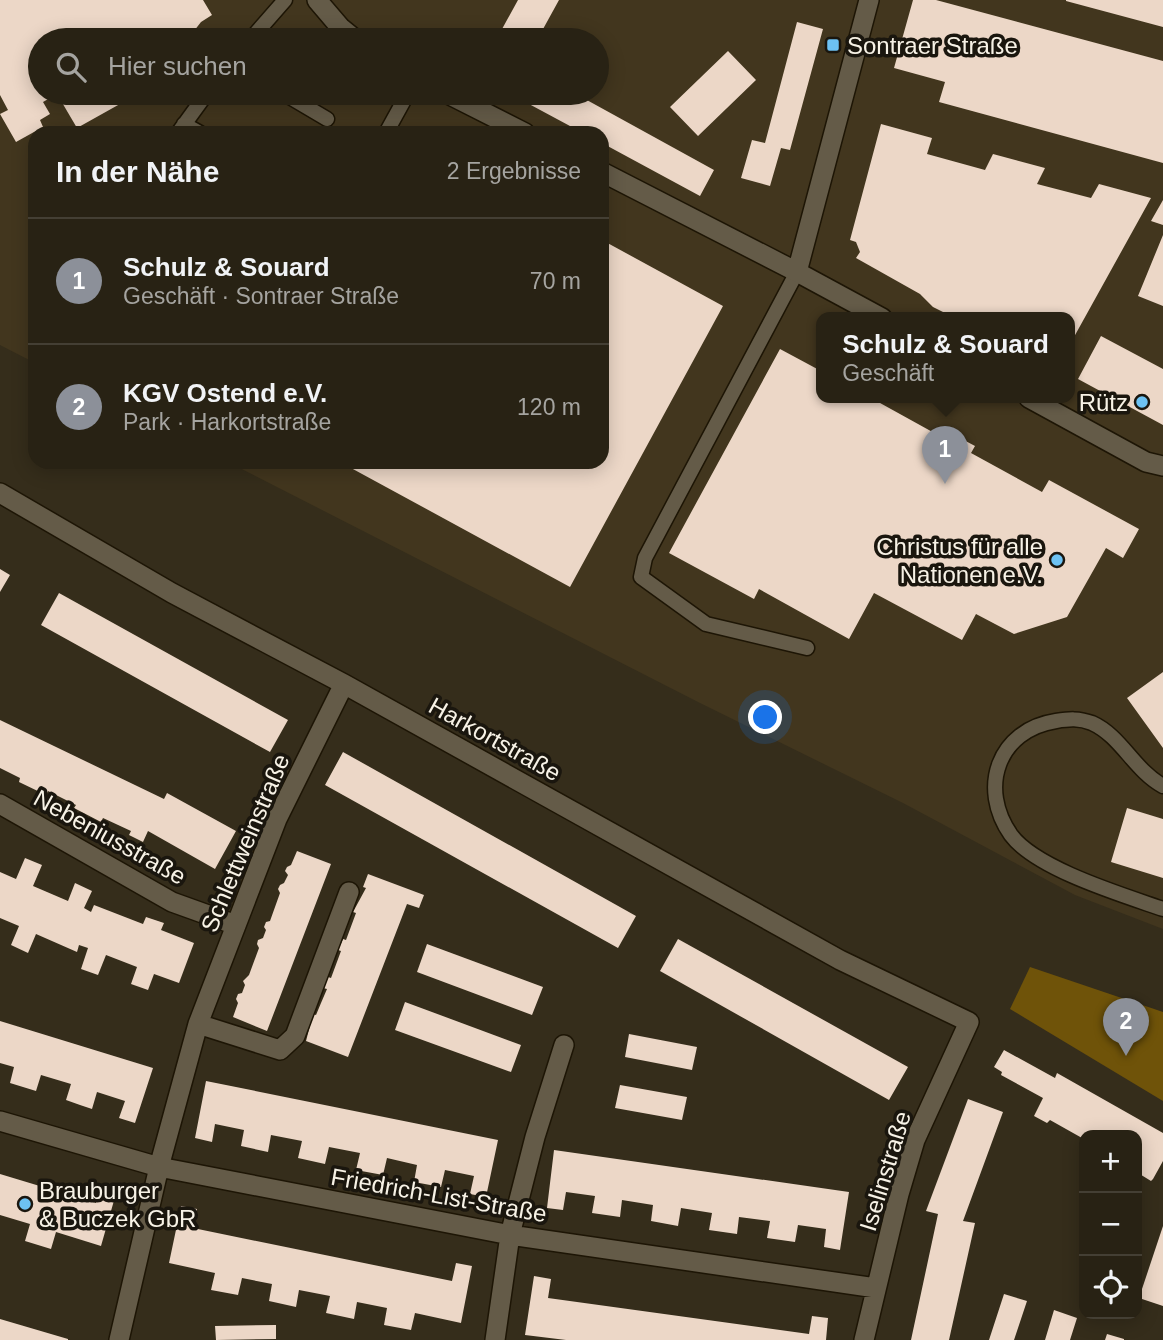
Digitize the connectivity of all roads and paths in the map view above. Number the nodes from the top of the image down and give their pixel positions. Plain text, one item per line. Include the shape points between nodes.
1 (285, 0) edge
2 (317, 0) edge
3 (869, 0) edge
4 (260, 28) edge
5 (341, 28) edge
6 (198, 105) edge
7 (303, 105) edge
8 (401, 105) edge
9 (470, 105) edge
10 (327, 119) dead end
11 (183, 126) edge
12 (390, 126) edge
13 (511, 126) edge
14 (609, 176) edge
15 (797, 272) junction
16 (870, 312) edge
17 (1038, 403) edge
18 (1163, 466) edge
19 (0, 492) edge
20 (807, 648) dead end
21 (344, 684) junction
22 (1163, 786) edge
23 (0, 804) edge
24 (348, 892) dead end
25 (1163, 909) edge
26 (236, 925) junction
27 (969, 1022) joint
28 (198, 1024) junction
29 (564, 1045) dead end
30 (0, 1121) edge
31 (159, 1167) junction
32 (510, 1235) junction
33 (876, 1288) junction
34 (119, 1340) edge
35 (495, 1340) edge
36 (864, 1340) edge

1 - 4 lane
2 - 5 street
3 - 15 street
6 - 11 lane
7 - 10 lane
8 - 12 lane
9 - 13 street
14 - 15 street
15 - 16 street
15 - 20 lane via 645,558 641,577 706,624
17 - 18 street via 1146,462
19 - 21 street, Harkortstraße via 173,593
21 - 26 street, Schlettweinstraße via 277,819
21 - 27 street, Harkortstraße via 840,960
22 - 25 lane via 1140,770 1110,734 1074,718 1028,731 1004,754 994,777 1001,815 1012,836 1030,851 1099,887
23 - 26 street, Nebeniusstraße via 172,902
24 - 28 street via 295,1036 280,1050
26 - 28 street, Schlettweinstraße
27 - 33 street, Iselinstraße via 915,1140
28 - 31 street, Schlettweinstraße
29 - 32 street
30 - 31 street, Friedrich-List-Straße
31 - 32 street, Friedrich-List-Straße
31 - 34 street, Schlettweinstraße
32 - 33 street, Friedrich-List-Straße
32 - 35 street
33 - 36 street, Iselinstraße

